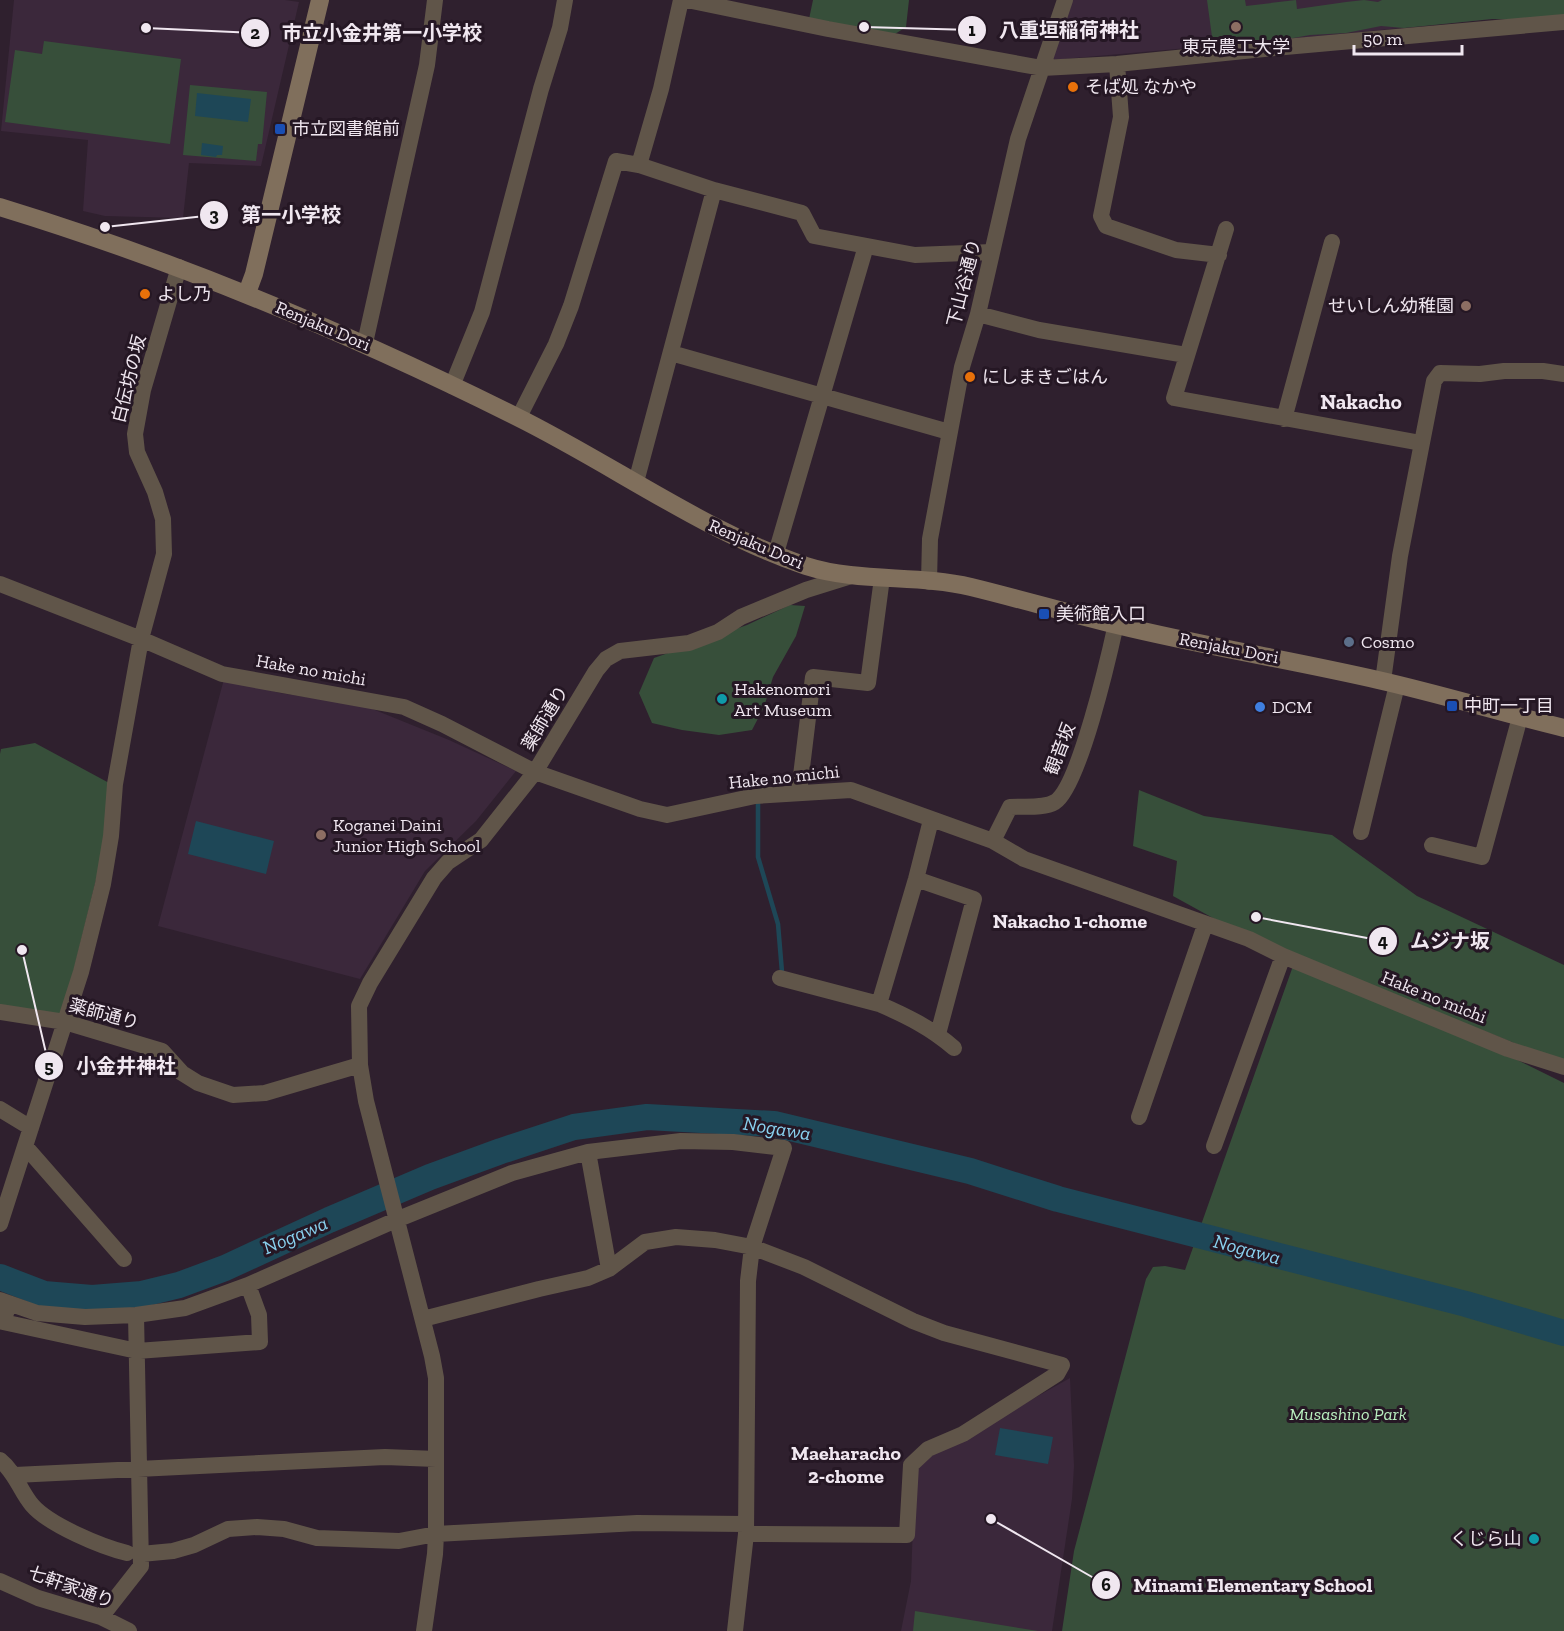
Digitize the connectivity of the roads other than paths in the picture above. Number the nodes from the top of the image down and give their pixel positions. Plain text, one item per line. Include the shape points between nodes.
1 (320, 0) edge
2 (435, 0) edge
3 (565, 0) edge
4 (681, 0) edge
5 (687, 0) edge
6 (1065, 0) edge
7 (769, 8) edge
8 (1564, 22) edge
9 (1117, 64) junction
10 (1042, 68) junction
11 (639, 165) junction
12 (714, 190) junction
13 (0, 207) edge
14 (1226, 229) dead end
15 (1332, 242) dead end
16 (866, 246) junction
17 (992, 252) junction
18 (1219, 255) junction
19 (179, 267) junction
20 (247, 293) junction
21 (978, 314) junction
22 (365, 343) junction
23 (671, 353) junction
24 (1186, 355) junction
25 (1564, 374) edge
26 (452, 386) junction
27 (821, 396) junction
28 (519, 417) junction
29 (1284, 419) junction
30 (949, 432) junction
31 (1421, 443) junction
32 (636, 482) junction
33 (776, 553) junction
34 (854, 575) junction
35 (882, 578) junction
36 (929, 582) junction
37 (0, 584) edge
38 (1116, 624) junction
39 (141, 639) junction
40 (1390, 683) junction
41 (1520, 717) junction
42 (1564, 728) edge
43 (535, 772) junction
44 (799, 792) junction
45 (931, 820) junction
46 (1361, 832) dead end
47 (993, 842) junction
48 (1432, 845) dead end
49 (916, 879) junction
50 (1205, 925) junction
51 (1283, 956) junction
52 (780, 978) dead end
53 (879, 1004) junction
54 (0, 1012) edge
55 (65, 1022) junction
56 (938, 1034) junction
57 (954, 1048) dead end
58 (360, 1065) junction
59 (1564, 1067) edge
60 (0, 1109) edge
61 (1139, 1117) dead end
62 (31, 1128) junction
63 (26, 1146) junction
64 (1214, 1146) dead end
65 (588, 1152) junction
66 (396, 1220) junction
67 (0, 1224) edge
68 (752, 1247) junction
69 (124, 1259) dead end
70 (609, 1269) junction
71 (248, 1285) junction
72 (5, 1302) edge
73 (136, 1315) junction
74 (423, 1319) junction
75 (137, 1351) junction
76 (436, 1459) junction
77 (0, 1460) edge
78 (139, 1469) junction
79 (15, 1475) junction
80 (746, 1529) junction
81 (436, 1534) junction
82 (134, 1554) junction
83 (0, 1581) edge
84 (101, 1617) junction
85 (129, 1631) edge
86 (424, 1631) edge
87 (735, 1631) edge

1 - 20 main road
2 - 22 street via 427,65
3 - 26 street via 482,312
4 - 11 street
5 - 7 street
6 - 10 street, 下山谷通り
7 - 10 street
8 - 9 street
9 - 10 street
9 - 18 street via 1121,117 1101,216 1107,226 1176,250
10 - 17 street, 下山谷通り via 1018,139
11 - 12 street
11 - 28 street via 616,161 567,316
12 - 16 street via 802,213 814,236
12 - 23 street
13 - 19 main road, Renjaku Dori
14 - 18 street
15 - 29 street
16 - 17 street via 915,255
16 - 27 street
17 - 21 street, 下山谷通り
18 - 24 street
19 - 20 main road, Renjaku Dori
19 - 39 street, 白伝坊の坂 via 143,390 135,434 137,452 163,519 164,554
20 - 22 main road, Renjaku Dori
21 - 24 street via 1039,330
21 - 30 street, 下山谷通り
22 - 26 main road, Renjaku Dori
23 - 27 street
23 - 32 street
24 - 29 street via 1174,398
25 - 31 street via 1544,370 1440,373 1434,381
26 - 28 main road, Renjaku Dori
27 - 30 street
27 - 33 street
28 - 32 main road, Renjaku Dori
29 - 31 street
30 - 36 street, 下山谷通り via 930,539
31 - 40 street via 1400,556
32 - 33 main road, Renjaku Dori via 705,523
33 - 34 main road, Renjaku Dori via 808,567
34 - 35 main road, Renjaku Dori
34 - 43 street, 薬師通り via 806,590 689,643 620,651 606,659
35 - 36 main road, Renjaku Dori
35 - 44 street via 868,683 813,677
36 - 38 main road, Renjaku Dori via 964,585
37 - 39 street, Hake no michi
38 - 40 main road, Renjaku Dori
38 - 47 street, 観音坂 via 1097,706 1064,792 1056,802 1010,807
39 - 43 street, Hake no michi via 222,674 404,707
39 - 55 street, 白伝坊の坂 via 115,784 103,884
40 - 41 main road, Renjaku Dori
40 - 46 street
41 - 42 main road, Renjaku Dori
41 - 48 street via 1482,858
43 - 44 street, Hake no michi via 667,815 755,796
43 - 58 street, 薬師通り via 481,840 448,862 434,878 398,936 359,1006
44 - 45 street, Hake no michi via 851,790
45 - 47 street, Hake no michi
45 - 49 street
47 - 50 street, Hake no michi via 1024,859
49 - 53 street
49 - 56 street via 974,899
50 - 51 street, Hake no michi via 1249,939
50 - 61 street
51 - 59 street, Hake no michi via 1508,1049
51 - 64 street
52 - 53 street
53 - 56 street
54 - 55 street, 薬師通り
55 - 58 street, 薬師通り via 162,1051 182,1073 198,1083 233,1095 264,1093
55 - 62 street, 白伝坊の坂
56 - 57 street
58 - 66 street
60 - 62 street
62 - 63 street, 白伝坊の坂
63 - 67 street, 白伝坊の坂
63 - 69 street
65 - 66 street via 512,1173
65 - 68 street via 681,1141 784,1148
65 - 70 street
66 - 71 street
66 - 74 street
68 - 70 street via 676,1237 645,1242
68 - 80 street via 748,1281
68 - 80 street via 804,1267 944,1333 1062,1365 1048,1381 963,1434 928,1449 911,1465 907,1535
70 - 74 street via 588,1278
71 - 73 street via 185,1308
71 - 75 street via 259,1315 260,1342
72 - 73 street via 37,1313 85,1317
72 - 75 street via 3,1322
73 - 75 street
74 - 76 street via 436,1378
75 - 78 street
76 - 78 street via 385,1456
76 - 81 street
77 - 79 street
78 - 79 street
78 - 82 street
79 - 82 street via 32,1505 48,1519 91,1542
80 - 81 street via 637,1524
80 - 87 street
81 - 82 street via 399,1541 353,1540 257,1527 228,1529 173,1551
81 - 86 street
82 - 84 street via 141,1566
83 - 84 street, 七軒家通り via 38,1598
84 - 85 street, 七軒家通り

